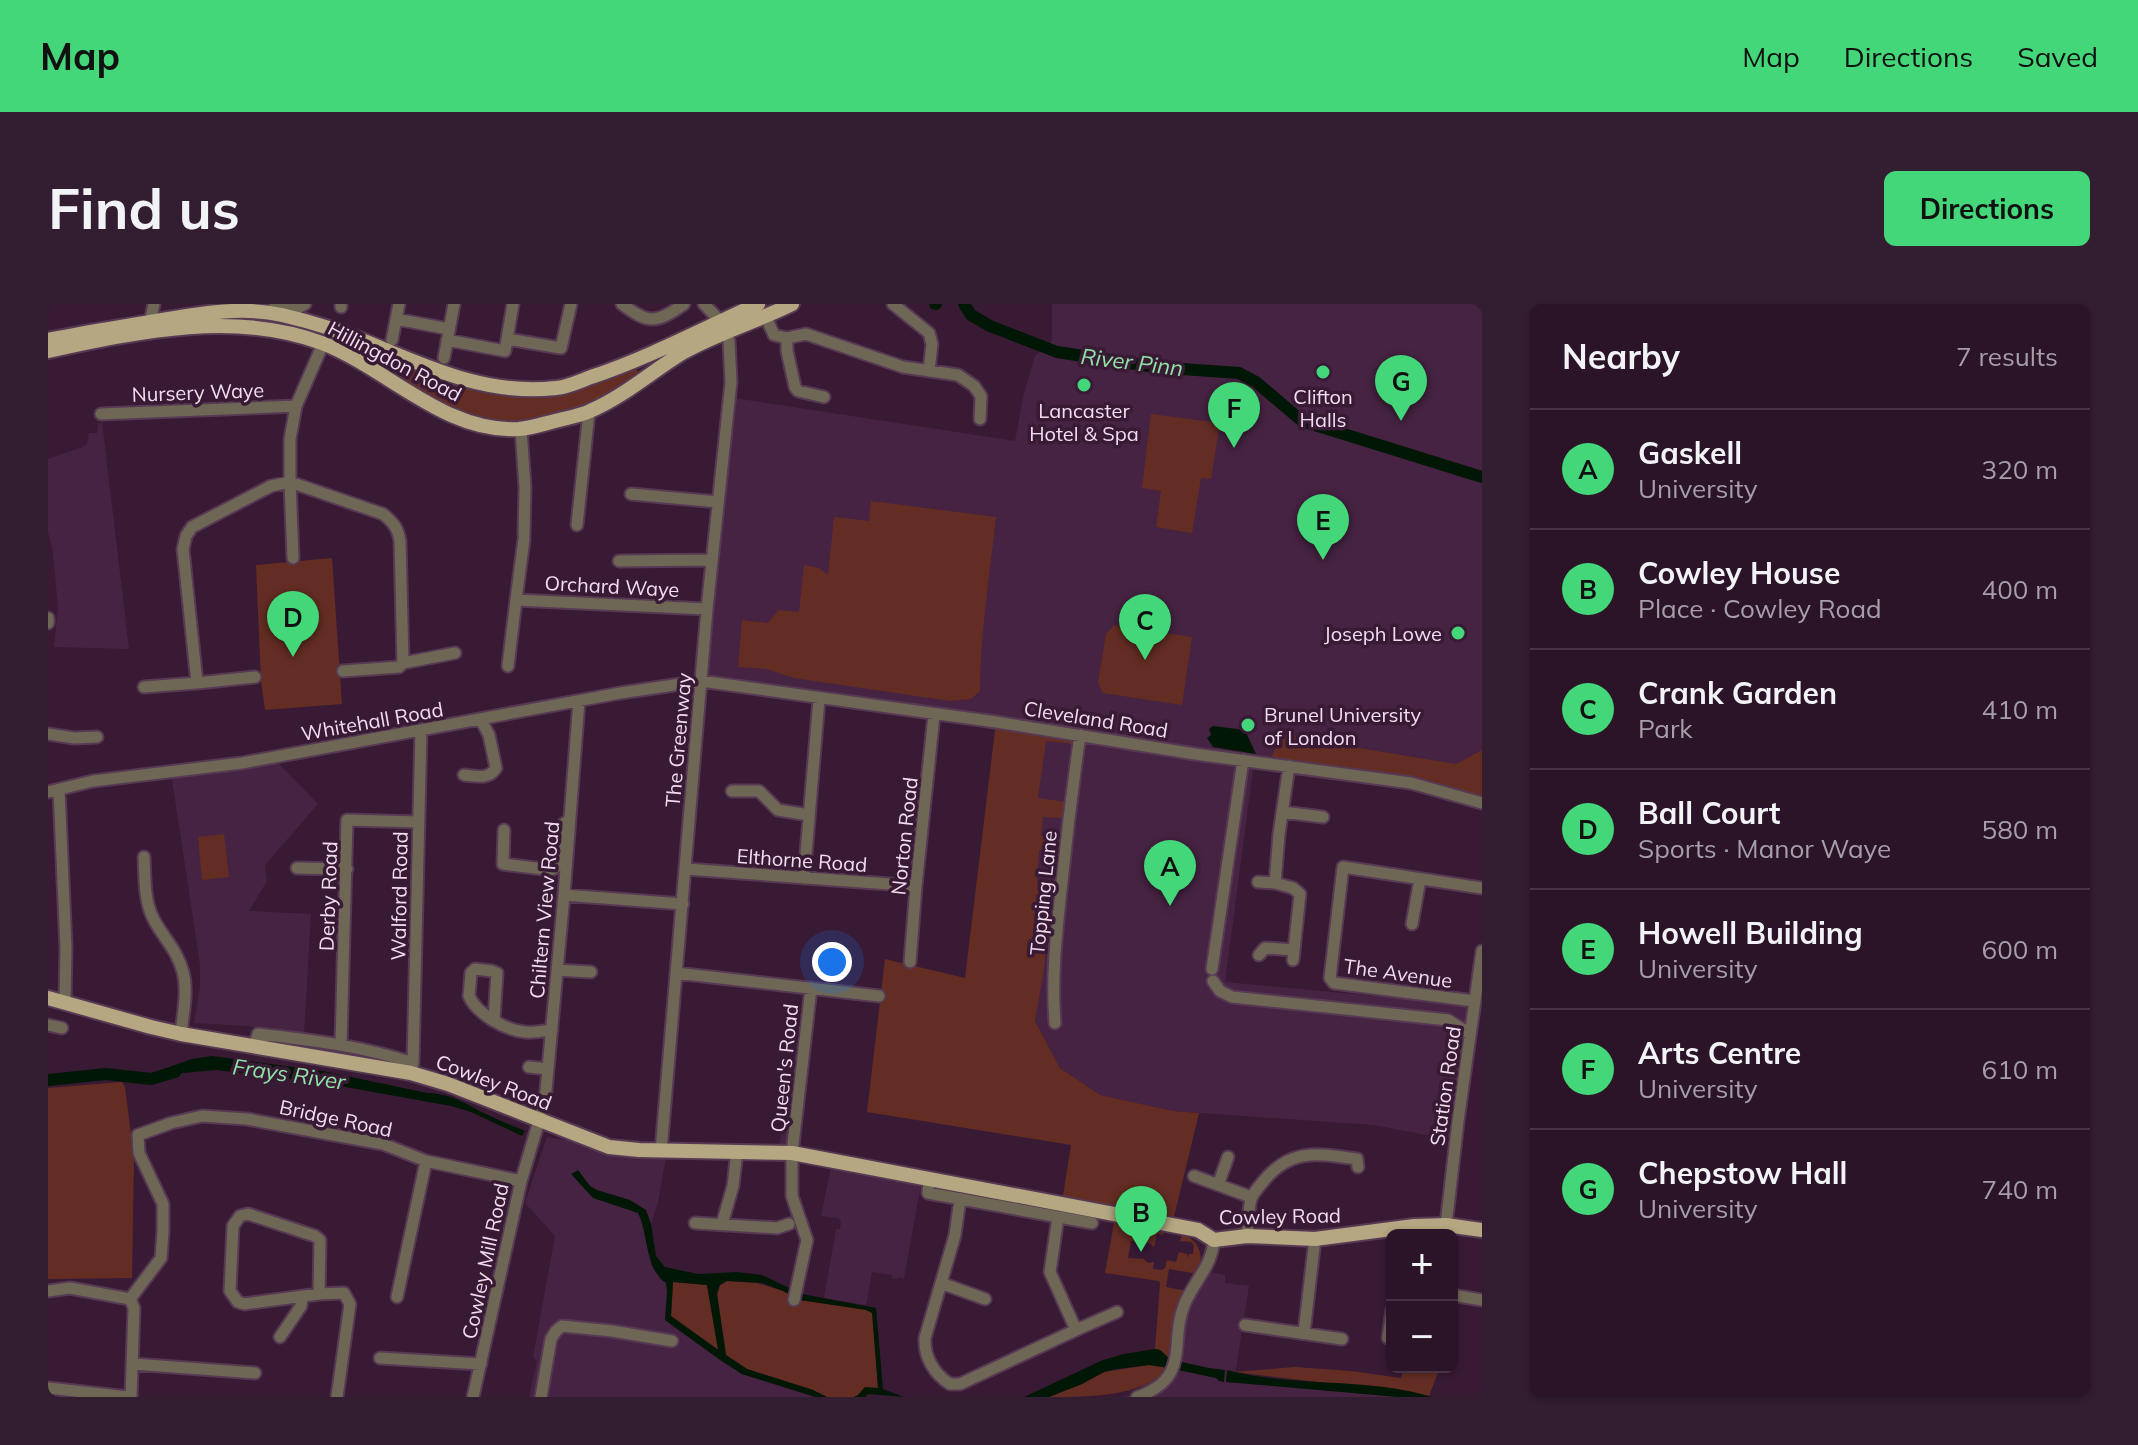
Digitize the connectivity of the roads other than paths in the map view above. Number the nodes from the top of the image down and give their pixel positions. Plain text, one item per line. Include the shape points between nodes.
1 (154, 304) edge
2 (275, 304) edge
3 (305, 304) edge
4 (399, 304) edge
5 (454, 304) edge
6 (513, 304) edge
7 (571, 304) edge
8 (622, 304) edge
9 (684, 304) edge
10 (704, 304) edge
11 (792, 304) edge
12 (893, 304) edge
13 (762, 311) edge
14 (168, 317) edge
15 (719, 318) edge
16 (396, 319) junction
17 (151, 326) junction
18 (448, 335) junction
19 (787, 338) junction
20 (48, 340) edge
21 (392, 340) dead end
22 (323, 344) junction
23 (506, 345) junction
24 (48, 351) edge
25 (444, 358) dead end
26 (615, 370) junction
27 (929, 371) junction
28 (633, 387) junction
29 (824, 397) dead end
30 (296, 406) junction
31 (589, 412) junction
32 (101, 414) dead end
33 (980, 419) dead end
34 (521, 429) junction
35 (290, 482) junction
36 (631, 494) dead end
37 (718, 502) junction
38 (577, 525) dead end
39 (293, 558) dead end
40 (712, 560) junction
41 (619, 561) dead end
42 (516, 600) junction
43 (707, 609) junction
44 (455, 653) dead end
45 (403, 663) junction
46 (508, 666) dead end
47 (343, 671) dead end
48 (255, 677) dead end
49 (701, 681) junction
50 (197, 683) junction
51 (144, 687) dead end
52 (819, 699) junction
53 (579, 701) junction
54 (934, 715) junction
55 (481, 720) junction
56 (421, 730) junction
57 (48, 734) edge
58 (1080, 735) junction
59 (97, 737) dead end
60 (1243, 760) junction
61 (1289, 766) junction
62 (464, 775) dead end
63 (54, 791) edge
64 (732, 791) dead end
65 (1482, 803) edge
66 (1282, 812) junction
67 (809, 815) junction
68 (1323, 817) dead end
69 (569, 820) junction
70 (418, 822) junction
71 (504, 830) dead end
72 (144, 857) dead end
73 (297, 868) dead end
74 (347, 869) junction
75 (686, 869) junction
76 (804, 878) junction
77 (1420, 879) junction
78 (1258, 882) dead end
79 (1275, 883) junction
80 (916, 886) junction
81 (1482, 888) edge
82 (564, 895) junction
83 (683, 904) junction
84 (1412, 924) dead end
85 (1261, 947) dead end
86 (1482, 951) edge
87 (910, 962) dead end
88 (557, 970) junction
89 (591, 972) dead end
90 (676, 973) junction
91 (1480, 980) edge
92 (811, 988) junction
93 (879, 996) dead end
94 (48, 998) edge
95 (65, 1001) junction
96 (1474, 1001) junction
97 (494, 1020) dead end
98 (1055, 1023) dead end
99 (48, 1025) edge
100 (62, 1028) dead end
101 (552, 1030) junction
102 (181, 1034) junction
103 (1470, 1034) junction
104 (341, 1044) junction
105 (254, 1047) junction
106 (529, 1067) dead end
107 (412, 1068) junction
108 (548, 1069) junction
109 (538, 1128) junction
110 (661, 1151) junction
111 (737, 1151) junction
112 (792, 1153) junction
113 (1228, 1157) dead end
114 (426, 1161) junction
115 (1358, 1167) dead end
116 (1194, 1176) dead end
117 (929, 1179) junction
118 (521, 1181) junction
119 (1218, 1185) junction
120 (1251, 1197) junction
121 (960, 1199) junction
122 (1077, 1213) junction
123 (1058, 1217) junction
124 (695, 1223) dead end
125 (1092, 1223) dead end
126 (722, 1224) junction
127 (789, 1224) dead end
128 (1446, 1225) junction
129 (1482, 1230) edge
130 (1247, 1236) junction
131 (1315, 1239) junction
132 (1214, 1240) junction
133 (941, 1283) junction
134 (48, 1291) edge
135 (319, 1294) junction
136 (796, 1295) dead end
137 (1458, 1296) edge
138 (302, 1297) junction
139 (397, 1297) dead end
140 (130, 1299) junction
141 (985, 1299) dead end
142 (1482, 1300) edge
143 (1117, 1312) dead end
144 (1245, 1325) dead end
145 (1076, 1330) junction
146 (1304, 1333) junction
147 (280, 1337) dead end
148 (1342, 1339) dead end
149 (672, 1341) dead end
150 (380, 1358) dead end
151 (133, 1364) junction
152 (481, 1364) junction
153 (255, 1373) dead end
154 (48, 1388) edge
155 (103, 1396) edge
156 (129, 1397) edge
157 (337, 1397) edge
158 (473, 1397) edge
159 (541, 1397) edge
160 (1137, 1397) edge

1 - 17 street
2 - 3 street
4 - 16 street
5 - 18 street
6 - 23 street
7 - 23 street via 561,348
8 - 9 street via 644,319 658,319
10 - 15 street
11 - 13 main road, Hillingdon Road
12 - 27 street via 929,333
13 - 15 main road, Hillingdon Road
13 - 19 street via 774,335
14 - 17 main road, Hillingdon Road
14 - 22 main road, Hillingdon Road via 212,326 266,328
14 - 26 main road, Hillingdon Road via 234,311 280,315 328,327 473,383 521,389 558,388
15 - 26 main road, Hillingdon Road
15 - 28 main road, Hillingdon Road via 681,354
15 - 37 street, The Greenway via 731,354 731,382
16 - 18 street
16 - 21 street
17 - 20 main road, Hillingdon Road
17 - 24 main road, Hillingdon Road
18 - 23 street
18 - 25 street
19 - 27 street via 806,334
19 - 29 street via 795,387
22 - 30 street
22 - 34 main road, Hillingdon Road via 442,412 482,426
26 - 28 main road via 639,371
27 - 33 street via 952,373 969,382 981,396
28 - 31 main road, Hillingdon Road
30 - 32 street, Nursery Waye
30 - 35 street
31 - 34 main road, Hillingdon Road
31 - 38 street
34 - 42 street, Orchard Waye via 526,519
35 - 39 street
35 - 45 street via 383,514 399,531
35 - 50 street via 271,486 200,522 186,536
36 - 37 street
37 - 40 street, The Greenway
40 - 41 street
40 - 43 street, The Greenway
42 - 43 street, Orchard Waye
42 - 46 street, Orchard Waye
43 - 49 street, The Greenway
44 - 45 street
45 - 47 street
48 - 50 street
49 - 52 street, Cleveland Road
49 - 53 street, Whitehall Road
49 - 75 street, The Greenway
50 - 51 street
52 - 54 street, Cleveland Road
52 - 67 street
53 - 55 street, Whitehall Road
53 - 69 street, Chiltern View Road
54 - 58 street, Cleveland Road
54 - 80 street, Norton Road
55 - 56 street, Whitehall Road
55 - 62 street via 496,768 487,776
56 - 63 street, Whitehall Road
56 - 70 street, Walford Road
57 - 59 street
58 - 60 street, Cleveland Road
58 - 98 street, Topping Lane via 1055,943
60 - 61 street, Cleveland Road
60 - 103 street via 1212,975 1220,991 1232,997 1448,1020
61 - 65 street, Cleveland Road via 1411,783
61 - 66 street
63 - 95 street
64 - 67 street via 759,791 778,810
66 - 68 street
66 - 79 street
67 - 76 street
69 - 71 street via 561,826 556,867 551,870 503,864
69 - 82 street, Chiltern View Road
70 - 74 street, Derby Road via 347,820
70 - 107 street, Walford Road
72 - 102 street via 151,916 177,953 184,976
73 - 74 street
74 - 104 street, Derby Road
75 - 76 street, Elthorne Road
75 - 83 street, The Greenway
76 - 80 street, Elthorne Road
77 - 81 street, The Avenue
77 - 84 street
77 - 96 street, The Avenue via 1343,867 1330,980
78 - 79 street
79 - 85 street via 1300,894 1293,955
80 - 87 street, Norton Road
82 - 83 street
82 - 88 street, Chiltern View Road
83 - 90 street, The Greenway
86 - 91 street, Station Road
88 - 89 street
88 - 101 street, Chiltern View Road
90 - 92 street
90 - 110 street, The Greenway
91 - 96 street, Station Road
92 - 93 street
92 - 112 street, Queen's Road
94 - 95 main road, Cowley Road
95 - 102 main road, Cowley Road
96 - 103 street, Station Road
97 - 101 street via 519,1031
99 - 100 street
101 - 108 street, Chiltern View Road
102 - 105 main road, Cowley Road
103 - 128 street, Station Road
104 - 105 street via 258,1034
104 - 107 street via 379,1052
105 - 107 main road, Cowley Road
106 - 108 street
107 - 109 main road, Cowley Road
108 - 109 street, Chiltern View Road
109 - 110 main road, Cowley Road via 609,1147
109 - 118 street, Cowley Mill Road
110 - 111 main road, Cowley Road
111 - 112 main road, Cowley Road
111 - 126 street
112 - 117 main road, Cowley Road
112 - 136 street, Queen's Road via 792,1196 807,1240
113 - 119 street
114 - 118 street, Bridge Road
114 - 139 street
114 - 140 street, Bridge Road via 383,1144 247,1119 202,1116 142,1133 139,1153 163,1204 161,1258
115 - 120 street via 1357,1159 1303,1155 1285,1161
116 - 119 street
117 - 121 street, Cowley Road via 927,1192
117 - 122 main road, Cowley Road
118 - 152 street, Cowley Mill Road
119 - 120 street
120 - 130 street
121 - 123 street, Cowley Road
121 - 133 street
122 - 123 street, Cowley Road
122 - 125 street, Cowley Road
122 - 132 main road, Cowley Road via 1198,1230
123 - 145 street via 1050,1272
124 - 126 street
126 - 127 street
128 - 129 main road, Cowley Road
128 - 131 main road, Cowley Road
130 - 131 main road, Cowley Road
130 - 132 main road, Cowley Road
131 - 146 street
132 - 160 street via 1210,1262 1181,1313 1177,1357 1170,1372
133 - 141 street
133 - 145 street via 925,1346 932,1366 950,1384
134 - 140 street via 70,1288
135 - 138 street
135 - 138 street via 320,1240 248,1214 240,1216 233,1226 230,1291 238,1302
135 - 157 street via 344,1293 350,1304
137 - 142 street
138 - 147 street
140 - 151 street
143 - 145 street
144 - 146 street
146 - 148 street
149 - 159 street via 562,1326 551,1339
150 - 152 street
151 - 153 street
151 - 156 street
152 - 158 street, Cowley Mill Road
154 - 155 street
155 - 156 street

